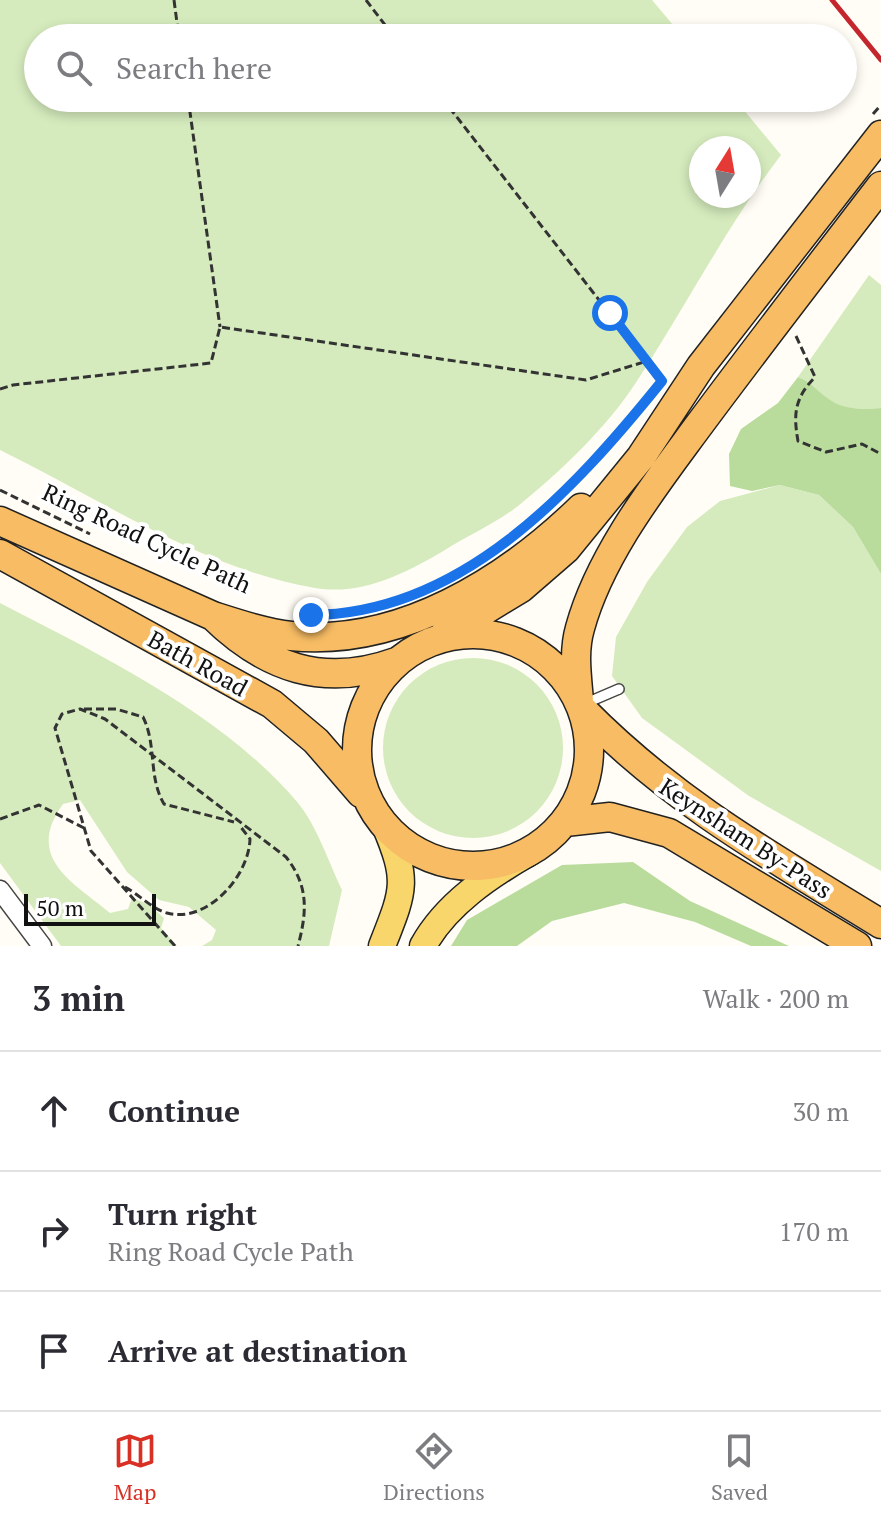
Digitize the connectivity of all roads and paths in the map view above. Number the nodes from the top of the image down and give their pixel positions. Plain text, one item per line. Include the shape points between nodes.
1 (174, 0) edge
2 (366, 0) edge
3 (177, 24) edge
4 (384, 24) edge
5 (190, 112) edge
6 (453, 112) edge
7 (873, 144) edge
8 (881, 186) edge
9 (220, 327) junction
10 (796, 336) dead end
11 (647, 361) junction
12 (680, 379) junction
13 (662, 381) junction
14 (0, 389) edge
15 (881, 454) edge
16 (0, 490) edge
17 (0, 521) edge
18 (524, 527) dead end
19 (94, 537) dead end
20 (0, 554) edge
21 (213, 616) junction
22 (436, 640) junction
23 (396, 662) junction
24 (619, 689) dead end
25 (581, 705) junction
26 (80, 709) junction
27 (153, 756) junction
28 (378, 816) junction
29 (0, 819) edge
30 (237, 822) junction
31 (565, 822) junction
32 (84, 828) junction
33 (530, 852) junction
34 (120, 884) junction
35 (0, 890) edge
36 (881, 924) edge
37 (42, 946) edge
38 (175, 946) edge
39 (298, 946) edge
40 (382, 946) edge
41 (423, 946) edge
42 (857, 946) edge

1 - 3 path
2 - 4 path
5 - 9 path
6 - 11 path
7 - 12 highway via 701,366
8 - 25 highway via 660,477 619,546 590,598 579,631 575,651
9 - 11 path via 586,380
9 - 14 path via 211,363
10 - 15 path via 815,377 799,394 793,417 798,441 826,452 862,444
11 - 13 path
12 - 13 path
12 - 21 highway via 640,447 573,516 464,596 391,627 352,635 291,636
12 - 22 highway via 616,490 556,558 521,588
13 - 18 path via 574,481
16 - 19 path, Ring Road Cycle Path
17 - 21 highway, Bath Road
20 - 28 highway, Bath Road via 272,704 333,758
21 - 23 highway, Bath Road via 239,642 312,674 358,674
22 - 23 highway
22 - 25 highway via 488,635 510,641 550,665
23 - 28 highway via 370,695 359,727 358,765
24 - 25 lane
25 - 31 highway via 590,750 588,773
25 - 36 highway, Keynsham By-Pass via 646,771 720,825
26 - 27 path via 105,719
26 - 27 path via 116,709 143,717 152,734
26 - 32 path via 62,714 55,728
27 - 30 path
27 - 30 path via 155,789 164,804
28 - 33 highway via 418,852 457,865 496,864
28 - 40 main road via 402,865 400,902
29 - 32 path via 39,805
30 - 34 path via 250,839 250,856 230,886 203,909 183,916 163,912
30 - 39 path via 286,857 301,875 307,903
31 - 33 highway
31 - 42 highway, Keynsham By-Pass via 610,817 669,833
32 - 34 path via 91,851
33 - 41 main road via 466,896
34 - 38 path
35 - 37 street

